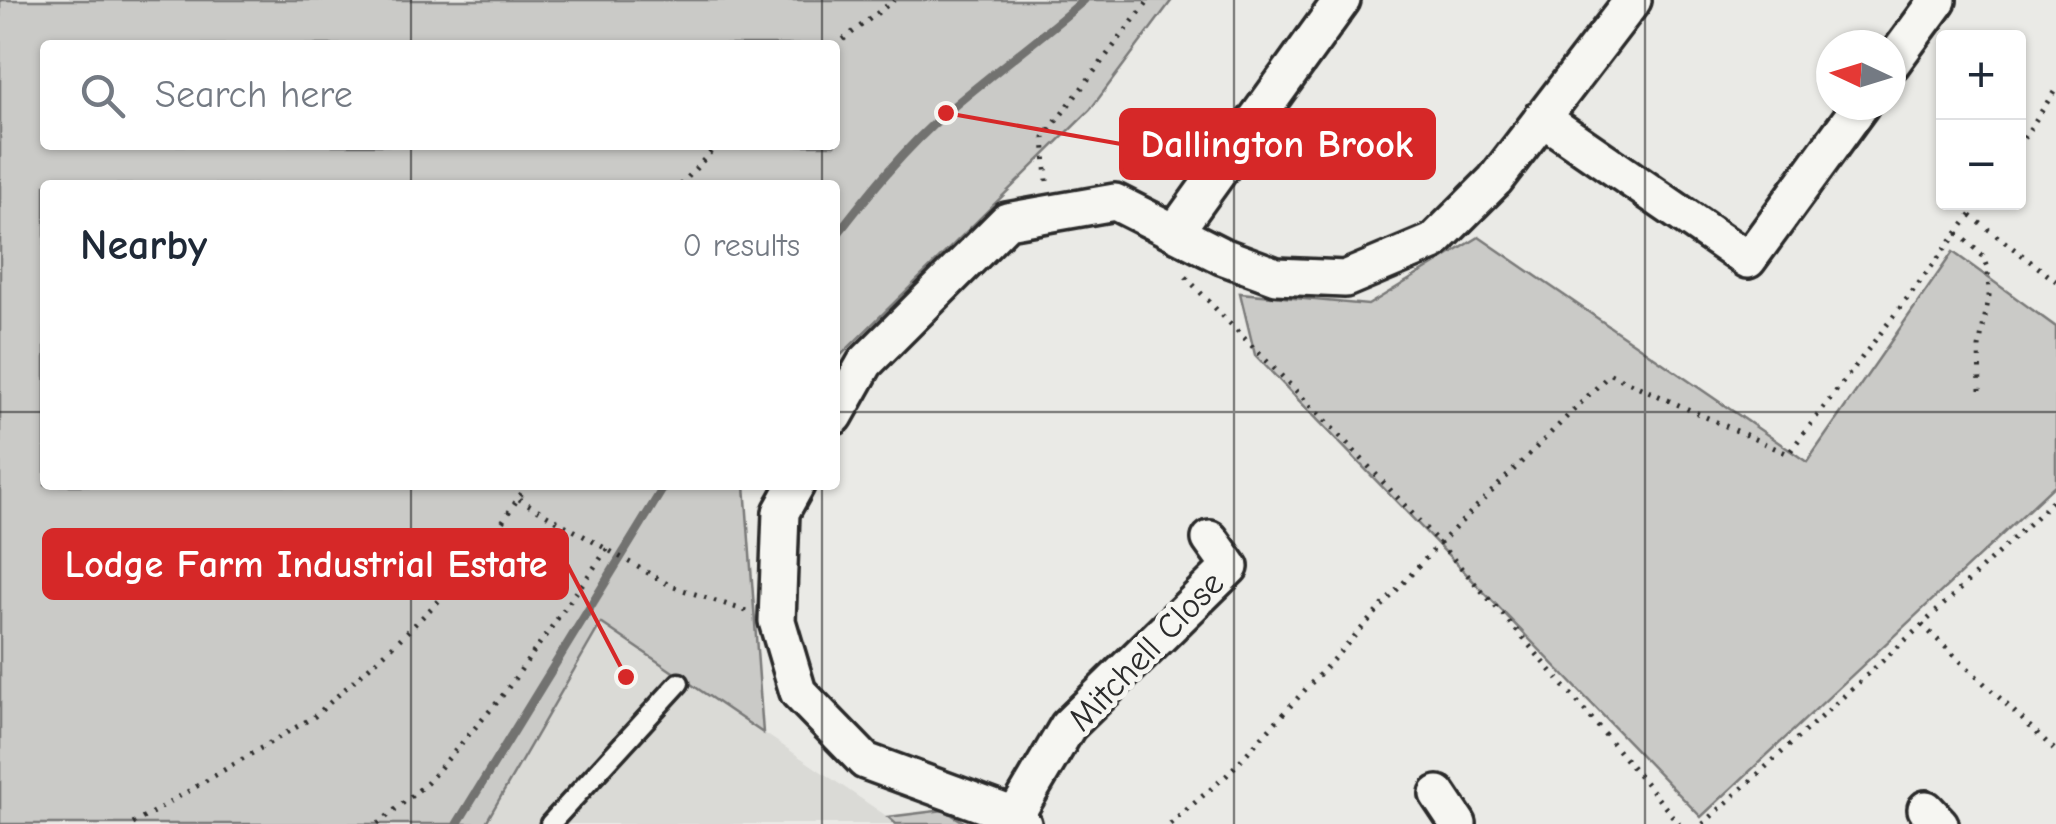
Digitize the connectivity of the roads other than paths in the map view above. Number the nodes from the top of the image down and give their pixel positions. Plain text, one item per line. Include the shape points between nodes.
1 (1342, 0) edge
2 (1633, 0) edge
3 (1938, 0) edge
4 (1906, 44) edge
5 (1542, 118) junction
6 (1850, 120) edge
7 (1175, 232) junction
8 (840, 407) edge
9 (793, 490) edge
10 (1210, 539) dead end
11 (679, 683) dead end
12 (1438, 794) dead end
13 (1019, 820) edge
14 (550, 824) edge
15 (1458, 824) edge

1 - 7 street
2 - 5 street
3 - 4 street
5 - 6 street via 1748,260
5 - 7 street via 1496,180 1432,242 1345,278 1276,276
7 - 8 street via 1115,202 1008,221 865,364
9 - 13 street via 781,512 777,621 798,692 865,762
10 - 13 street, Mitchell Close via 1230,567 1068,726
11 - 14 lane
12 - 15 street

